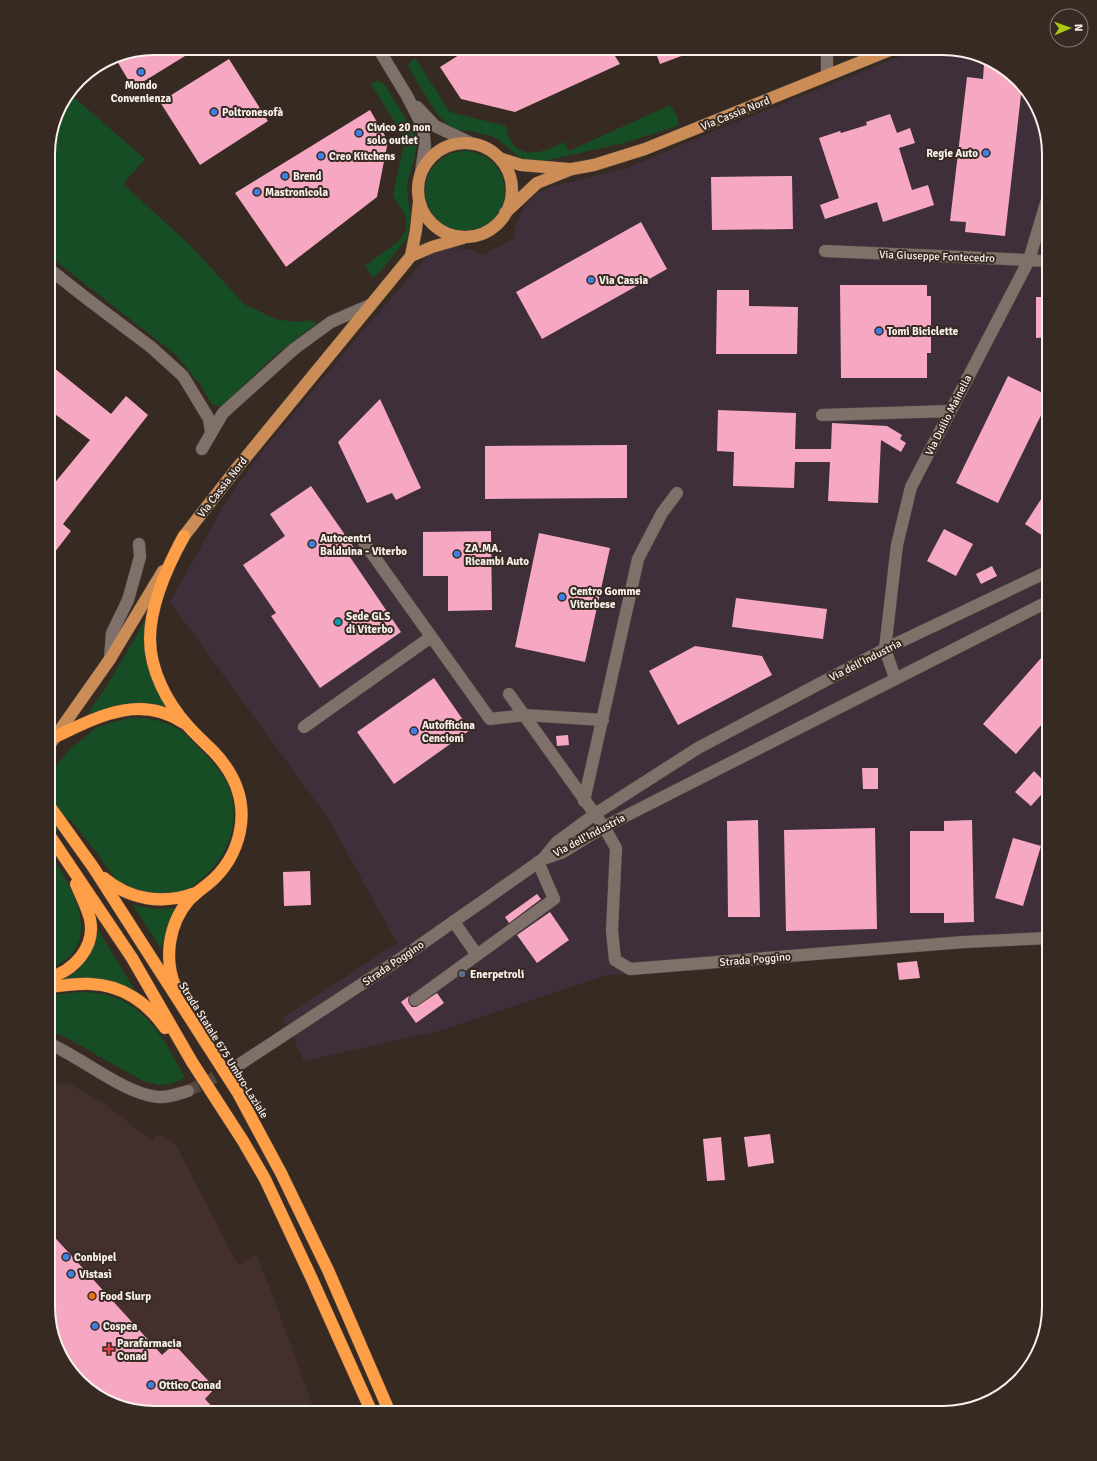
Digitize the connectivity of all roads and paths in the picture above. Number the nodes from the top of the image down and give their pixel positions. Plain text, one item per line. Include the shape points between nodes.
1 (382, 55) edge
2 (827, 55) edge
3 (877, 55) edge
4 (827, 75) junction
5 (407, 96) junction
6 (473, 144) junction
7 (499, 158) junction
8 (572, 169) junction
9 (421, 172) junction
10 (419, 202) junction
11 (506, 213) junction
12 (1042, 216) edge
13 (464, 238) junction
14 (825, 251) dead end
15 (411, 256) junction
16 (1029, 260) junction
17 (1042, 261) edge
18 (55, 274) edge
19 (370, 305) junction
20 (950, 411) junction
21 (822, 415) dead end
22 (211, 432) junction
23 (202, 449) dead end
24 (678, 493) dead end
25 (184, 536) junction
26 (363, 541) dead end
27 (139, 544) dead end
28 (1042, 574) edge
29 (1042, 604) edge
30 (431, 637) junction
31 (885, 649) junction
32 (110, 659) junction
33 (895, 678) junction
34 (509, 694) dead end
35 (525, 715) junction
36 (603, 720) junction
37 (188, 726) junction
38 (304, 727) dead end
39 (57, 736) junction
40 (55, 738) edge
41 (584, 801) junction
42 (55, 814) edge
43 (594, 814) junction
44 (604, 827) junction
45 (55, 844) edge
46 (61, 852) junction
47 (541, 860) junction
48 (93, 867) junction
49 (198, 891) junction
50 (454, 922) junction
51 (1042, 938) edge
52 (477, 955) junction
53 (55, 975) edge
54 (55, 987) edge
55 (415, 1000) dead end
56 (55, 1046) edge
57 (192, 1062) junction
58 (240, 1064) tunnel mouth
59 (188, 1091) tunnel mouth
60 (238, 1093) junction
61 (369, 1406) edge
62 (387, 1406) edge

1 - 5 street
2 - 4 street
3 - 4 main road, Via Cassia Nord
4 - 8 main road, Via Cassia Nord via 645,149
5 - 6 street via 435,126
5 - 9 street via 423,127 425,146
6 - 7 main road via 491,151
6 - 9 main road via 453,144 444,148 428,160
7 - 8 main road, Via Cassia Nord via 520,165
7 - 11 main road via 509,174 511,184 511,199
8 - 11 main road, Via Cassia Nord via 537,183
9 - 10 main road
10 - 13 main road via 424,214 436,228 444,233
10 - 15 main road, Via Cassia Nord
11 - 13 main road via 484,234
12 - 16 street, Via Duilio Mainella
13 - 15 main road, Via Cassia Nord
14 - 16 street, Via Giuseppe Fontecedro
15 - 19 main road, Via Cassia Nord
16 - 17 street, Via Giuseppe Fontecedro
16 - 20 street, Via Duilio Mainella
18 - 22 street via 151,347 183,376 209,420
19 - 22 street via 331,322 294,349 223,413
19 - 25 main road, Via Cassia Nord
20 - 21 street
20 - 31 street, Via Duilio Mainella via 911,487 897,545
22 - 23 street
24 - 36 street via 662,513 638,559
25 - 32 main road, Via Cassia Nord
25 - 37 highway via 161,585 150,638 154,664 161,683 171,703
26 - 30 street
27 - 32 street via 140,557 128,600 112,634
28 - 31 street, Via dell'Industria
29 - 33 street, Via dell'Industria
30 - 35 street via 490,719
30 - 38 street
31 - 33 street
31 - 43 street, Via dell'Industria via 698,748
32 - 39 main road, Via Cassia Nord
33 - 44 street, Via dell'Industria
34 - 35 street, Strada Poggino
35 - 36 street
35 - 41 street, Strada Poggino
36 - 41 street
37 - 39 highway via 159,712 126,709 94,719
37 - 49 highway via 230,772 241,807 240,831 232,854 218,875
39 - 40 main road
41 - 43 street, Strada Poggino
42 - 48 highway, Strada Statale 675 Umbro-Laziale
43 - 44 street, Strada Poggino
43 - 47 street, Via dell'Industria via 557,842
44 - 47 street, Via dell'Industria via 563,852
44 - 51 street, Strada Poggino via 616,848 612,931 615,960 630,969 964,942
45 - 46 highway
46 - 53 highway via 87,909 90,931 80,959 67,971
46 - 57 highway via 132,958
47 - 50 street, Strada Poggino
47 - 52 street via 554,899
48 - 49 highway via 110,884 143,898 177,899
48 - 60 highway, Strada Statale 675 Umbro-Laziale
49 - 60 highway via 175,922 169,947 171,972 180,995
50 - 52 street
50 - 58 street, Strada Poggino
52 - 55 street
54 - 57 highway via 93,984 128,994 150,1010
56 - 59 street via 139,1093 158,1097
57 - 61 highway via 243,1141 264,1179
60 - 62 highway, Strada Statale 675 Umbro-Laziale via 328,1270

